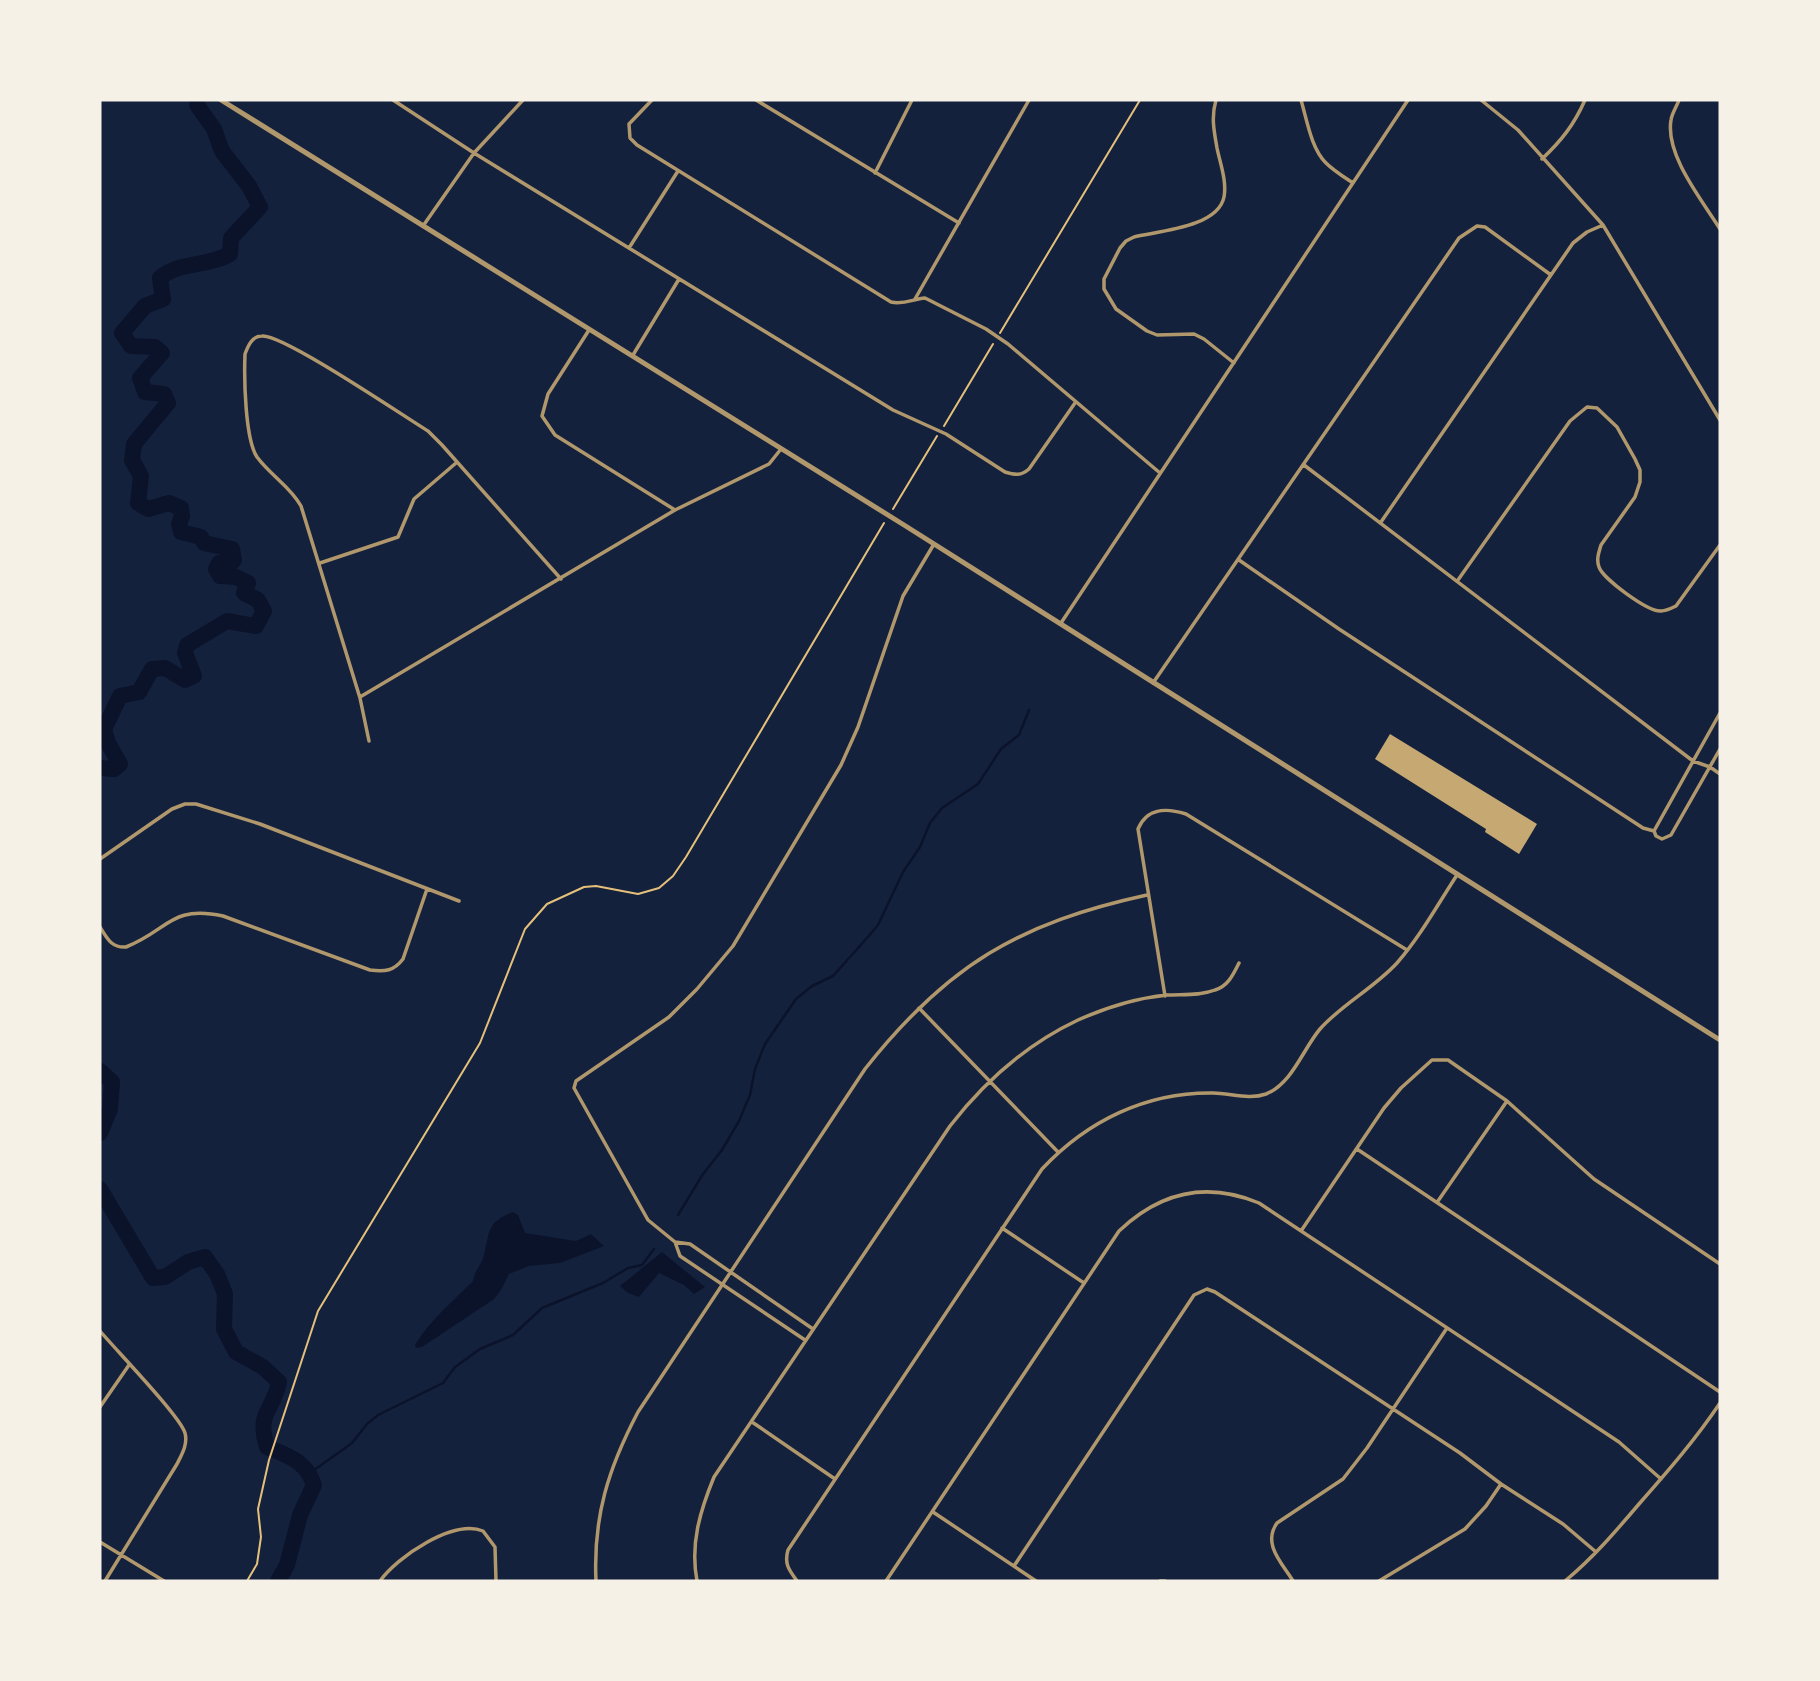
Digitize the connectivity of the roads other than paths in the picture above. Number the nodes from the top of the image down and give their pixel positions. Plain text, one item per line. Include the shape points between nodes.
1 (222, 100) edge
2 (393, 100) edge
3 (523, 100) edge
4 (652, 100) edge
5 (755, 100) edge
6 (912, 100) edge
7 (1029, 100) edge
8 (1216, 100) edge
9 (1301, 100) edge
10 (1408, 100) edge
11 (1481, 100) edge
12 (1585, 100) edge
13 (1679, 100) edge
14 (474, 153) junction
15 (1542, 159) junction
16 (678, 171) junction
17 (876, 173) junction
18 (1354, 183) junction
19 (959, 223) junction
20 (1602, 225) junction
21 (423, 226) junction
22 (1720, 229) edge
23 (629, 248) junction
24 (1551, 275) junction
25 (679, 279) junction
26 (915, 299) junction
27 (589, 330) junction
28 (632, 357) junction
29 (1234, 363) junction
30 (1075, 402) junction
31 (1720, 420) edge
32 (781, 449) junction
33 (457, 463) junction
34 (1304, 465) junction
35 (1160, 473) junction
36 (675, 510) junction
37 (1381, 522) junction
38 (934, 544) junction
39 (1720, 545) edge
40 (1239, 560) junction
41 (320, 563) junction
42 (561, 579) junction
43 (1458, 580) junction
44 (1060, 625) junction
45 (1153, 683) junction
46 (360, 698) junction
47 (1720, 713) edge
48 (369, 741) dead end
49 (1720, 749) edge
50 (1693, 761) junction
51 (1710, 766) junction
52 (1720, 774) edge
53 (1654, 831) junction
54 (100, 859) edge
55 (1458, 874) junction
56 (427, 889) junction
57 (1147, 894) junction
58 (459, 901) dead end
59 (100, 927) edge
60 (1407, 950) junction
61 (1239, 963) dead end
62 (1165, 996) junction
63 (919, 1008) junction
64 (1720, 1040) edge
65 (989, 1081) junction
66 (1507, 1101) junction
67 (1357, 1149) junction
68 (1058, 1152) junction
69 (1438, 1201) junction
70 (1002, 1228) junction
71 (1301, 1231) junction
72 (675, 1242) junction
73 (1720, 1264) edge
74 (731, 1273) junction
75 (1084, 1283) junction
76 (722, 1286) junction
77 (1447, 1328) junction
78 (813, 1329) junction
79 (100, 1331) edge
80 (805, 1340) junction
81 (129, 1364) junction
82 (1720, 1392) edge
83 (1720, 1403) edge
84 (100, 1408) edge
85 (1392, 1409) junction
86 (752, 1422) junction
87 (835, 1479) junction
88 (1661, 1479) junction
89 (1501, 1484) junction
90 (933, 1512) junction
91 (100, 1542) edge
92 (1596, 1552) junction
93 (121, 1555) junction
94 (1014, 1566) junction
95 (105, 1581) edge
96 (164, 1581) edge
97 (380, 1581) edge
98 (496, 1581) edge
99 (596, 1581) edge
100 (697, 1581) edge
101 (797, 1581) edge
102 (886, 1581) edge
103 (1036, 1581) edge
104 (1293, 1581) edge
105 (1379, 1581) edge
106 (1565, 1581) edge

1 - 21 street
2 - 14 street
3 - 14 street
4 - 16 street via 629,124 630,138
5 - 17 street
6 - 17 street
7 - 19 street
8 - 29 street via 1212,124 1224,186 1219,208 1199,222 1126,241 1104,279 1104,289 1115,309 1147,331 1194,334
9 - 18 street via 1321,157
10 - 18 street
11 - 15 street via 1518,130
12 - 15 street via 1563,140
13 - 22 street via 1671,119 1677,159
14 - 21 street
14 - 23 street
15 - 20 street
16 - 23 street
16 - 26 street via 891,302
17 - 19 street
18 - 29 street
19 - 26 street
20 - 24 street via 1573,243
20 - 31 street
21 - 27 street
23 - 25 street
24 - 34 street via 1485,227 1477,226 1459,237
24 - 37 street
25 - 28 street
25 - 30 street via 893,410 940,431 1005,472 1023,474
26 - 30 street via 934,301 998,337
27 - 28 street
27 - 36 street via 548,394 542,416 555,435
28 - 32 street
29 - 35 street
30 - 35 street
32 - 36 street via 769,464
32 - 38 street
33 - 41 street via 414,499 398,537
33 - 41 street via 428,431 323,365 273,338 255,338 245,354 250,439 267,470 301,506
33 - 42 street
34 - 37 street
34 - 40 street
35 - 44 street
36 - 42 street
37 - 43 street
38 - 44 street
38 - 72 street via 903,596 841,765 733,946 669,1017 576,1081 574,1088 648,1220
39 - 43 street via 1676,606 1668,610 1646,607 1605,577 1598,554 1634,497 1640,470 1617,428 1597,408 1587,407 1570,421
40 - 45 street
40 - 53 street via 1631,821
41 - 46 street
42 - 46 street
43 - 50 street
44 - 45 street
45 - 55 street
46 - 48 street
47 - 50 street
49 - 51 street
50 - 51 street
50 - 53 street
51 - 52 street
51 - 53 street via 1671,835 1662,839
54 - 56 street via 172,809 196,804
55 - 60 street
55 - 64 street
56 - 58 street
56 - 59 street via 403,959 388,971 369,970 206,913 180,915 126,947 111,944
57 - 60 street via 1138,829 1150,813 1172,809
57 - 62 street
57 - 63 street via 1065,916 1020,935 961,971
60 - 68 street via 1321,1027 1278,1088 1250,1097 1214,1093 1151,1100 1104,1119
61 - 62 street via 1231,979 1213,991
62 - 65 street via 1079,1020 1031,1047
63 - 65 street
63 - 74 street via 865,1069
65 - 68 street
65 - 78 street via 950,1126
66 - 67 street via 1448,1060 1432,1060 1384,1108
66 - 69 street
66 - 73 street via 1594,1179
67 - 69 street
67 - 71 street
68 - 70 street
69 - 82 street
70 - 75 street
70 - 87 street
71 - 75 street via 1238,1194 1212,1191 1168,1198 1119,1231
71 - 77 street
72 - 74 street via 690,1244
72 - 76 street via 680,1256
74 - 76 street
74 - 78 street
75 - 90 street
76 - 80 street
76 - 99 street via 620,1446 597,1523
77 - 85 street
77 - 88 street via 1619,1442
78 - 80 street
79 - 81 street
80 - 86 street
81 - 84 street
81 - 93 street via 186,1435 177,1464
83 - 88 street
85 - 89 street
85 - 94 street via 1215,1292 1200,1291
85 - 104 street via 1343,1479 1272,1531 1271,1546
86 - 87 street
86 - 100 street via 714,1477 702,1506 695,1538
87 - 101 street via 788,1550 787,1568
88 - 92 street
89 - 92 street via 1563,1524
89 - 105 street via 1465,1529
90 - 94 street
90 - 102 street
91 - 93 street
92 - 106 street
93 - 95 street
93 - 96 street
94 - 103 street
97 - 98 street via 418,1548 467,1528 483,1531 495,1547

